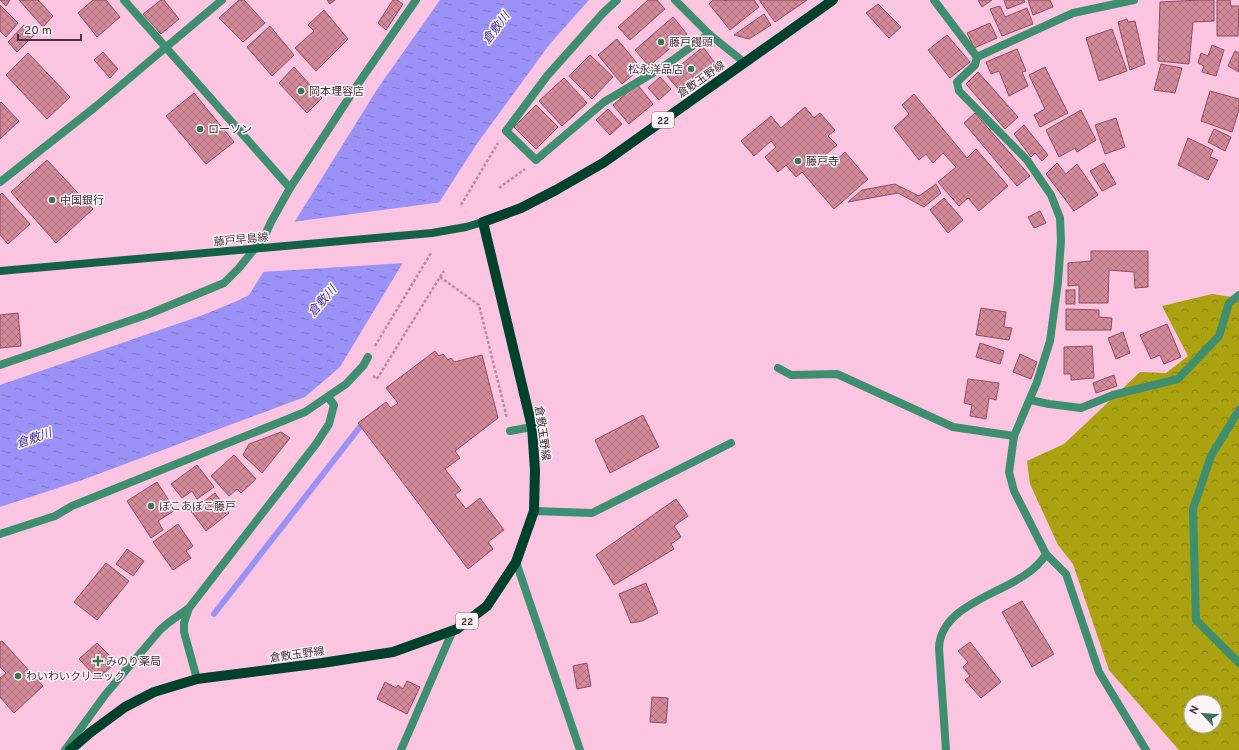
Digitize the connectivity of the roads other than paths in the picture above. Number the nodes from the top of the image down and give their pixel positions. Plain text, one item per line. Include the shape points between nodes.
1 (124, 0) edge
2 (222, 0) edge
3 (416, 0) edge
4 (617, 0) edge
5 (675, 0) edge
6 (833, 0) edge
7 (934, 0) edge
8 (1134, 0) edge
9 (709, 34) junction
10 (166, 47) junction
11 (977, 58) junction
12 (745, 63) junction
13 (0, 182) edge
14 (290, 188) junction
15 (483, 222) junction
16 (255, 249) junction
17 (0, 271) edge
18 (1239, 295) edge
19 (368, 357) road end
20 (0, 366) edge
21 (778, 368) dead end
22 (328, 397) junction
23 (1030, 400) junction
24 (1239, 410) edge
25 (532, 427) junction
26 (510, 431) road end
27 (1014, 436) junction
28 (731, 443) dead end
29 (534, 511) junction
30 (0, 534) edge
31 (1046, 554) junction
32 (516, 562) junction
33 (189, 608) junction
34 (453, 630) junction
35 (1239, 663) edge
36 (197, 679) junction
37 (65, 750) edge
38 (70, 750) edge
39 (401, 750) edge
40 (580, 750) edge
41 (946, 750) edge
42 (1146, 750) edge

1 - 10 street
2 - 10 street
3 - 14 street
4 - 9 street via 547,76 506,131 536,160 604,102 663,67
5 - 9 street
6 - 12 main road, 倉敷玉野線 / 22
7 - 11 street
8 - 11 street via 1073,13
9 - 12 street
10 - 13 street
10 - 14 street
11 - 23 street via 975,65 957,82 959,91 1027,160 1051,195 1060,218 1058,282 1050,341
12 - 15 main road, 倉敷玉野線 / 22 via 603,163 521,208
14 - 16 street
15 - 16 main road, 藤戸早島線 via 432,233
15 - 25 main road, 倉敷玉野線 / 22
16 - 17 main road, 藤戸早島線
16 - 20 street via 224,284 148,314
18 - 23 street via 1229,303 1219,336 1178,379 1113,395 1081,408
19 - 22 street via 346,384
21 - 27 street via 791,375 838,374 953,427
22 - 30 street via 305,412 72,506 55,516
22 - 33 street via 334,405 329,424 292,476
23 - 27 street
24 - 35 street via 1211,456 1193,509 1196,620
25 - 26 street
25 - 29 main road, 倉敷玉野線 / 22
27 - 31 street via 1009,472 1014,491
28 - 29 street via 592,513
29 - 32 main road, 倉敷玉野線 / 22
31 - 41 street via 1042,562 1028,572 958,613 945,626 939,638 938,648
31 - 42 street via 1066,574 1099,672
32 - 34 main road, 倉敷玉野線 / 22 via 487,606
32 - 40 street
33 - 36 street via 184,632
33 - 37 street via 160,630 105,695
34 - 36 main road, 倉敷玉野線 / 22 via 393,652
34 - 39 street
36 - 38 main road, 倉敷玉野線 / 22 via 154,692 125,707

